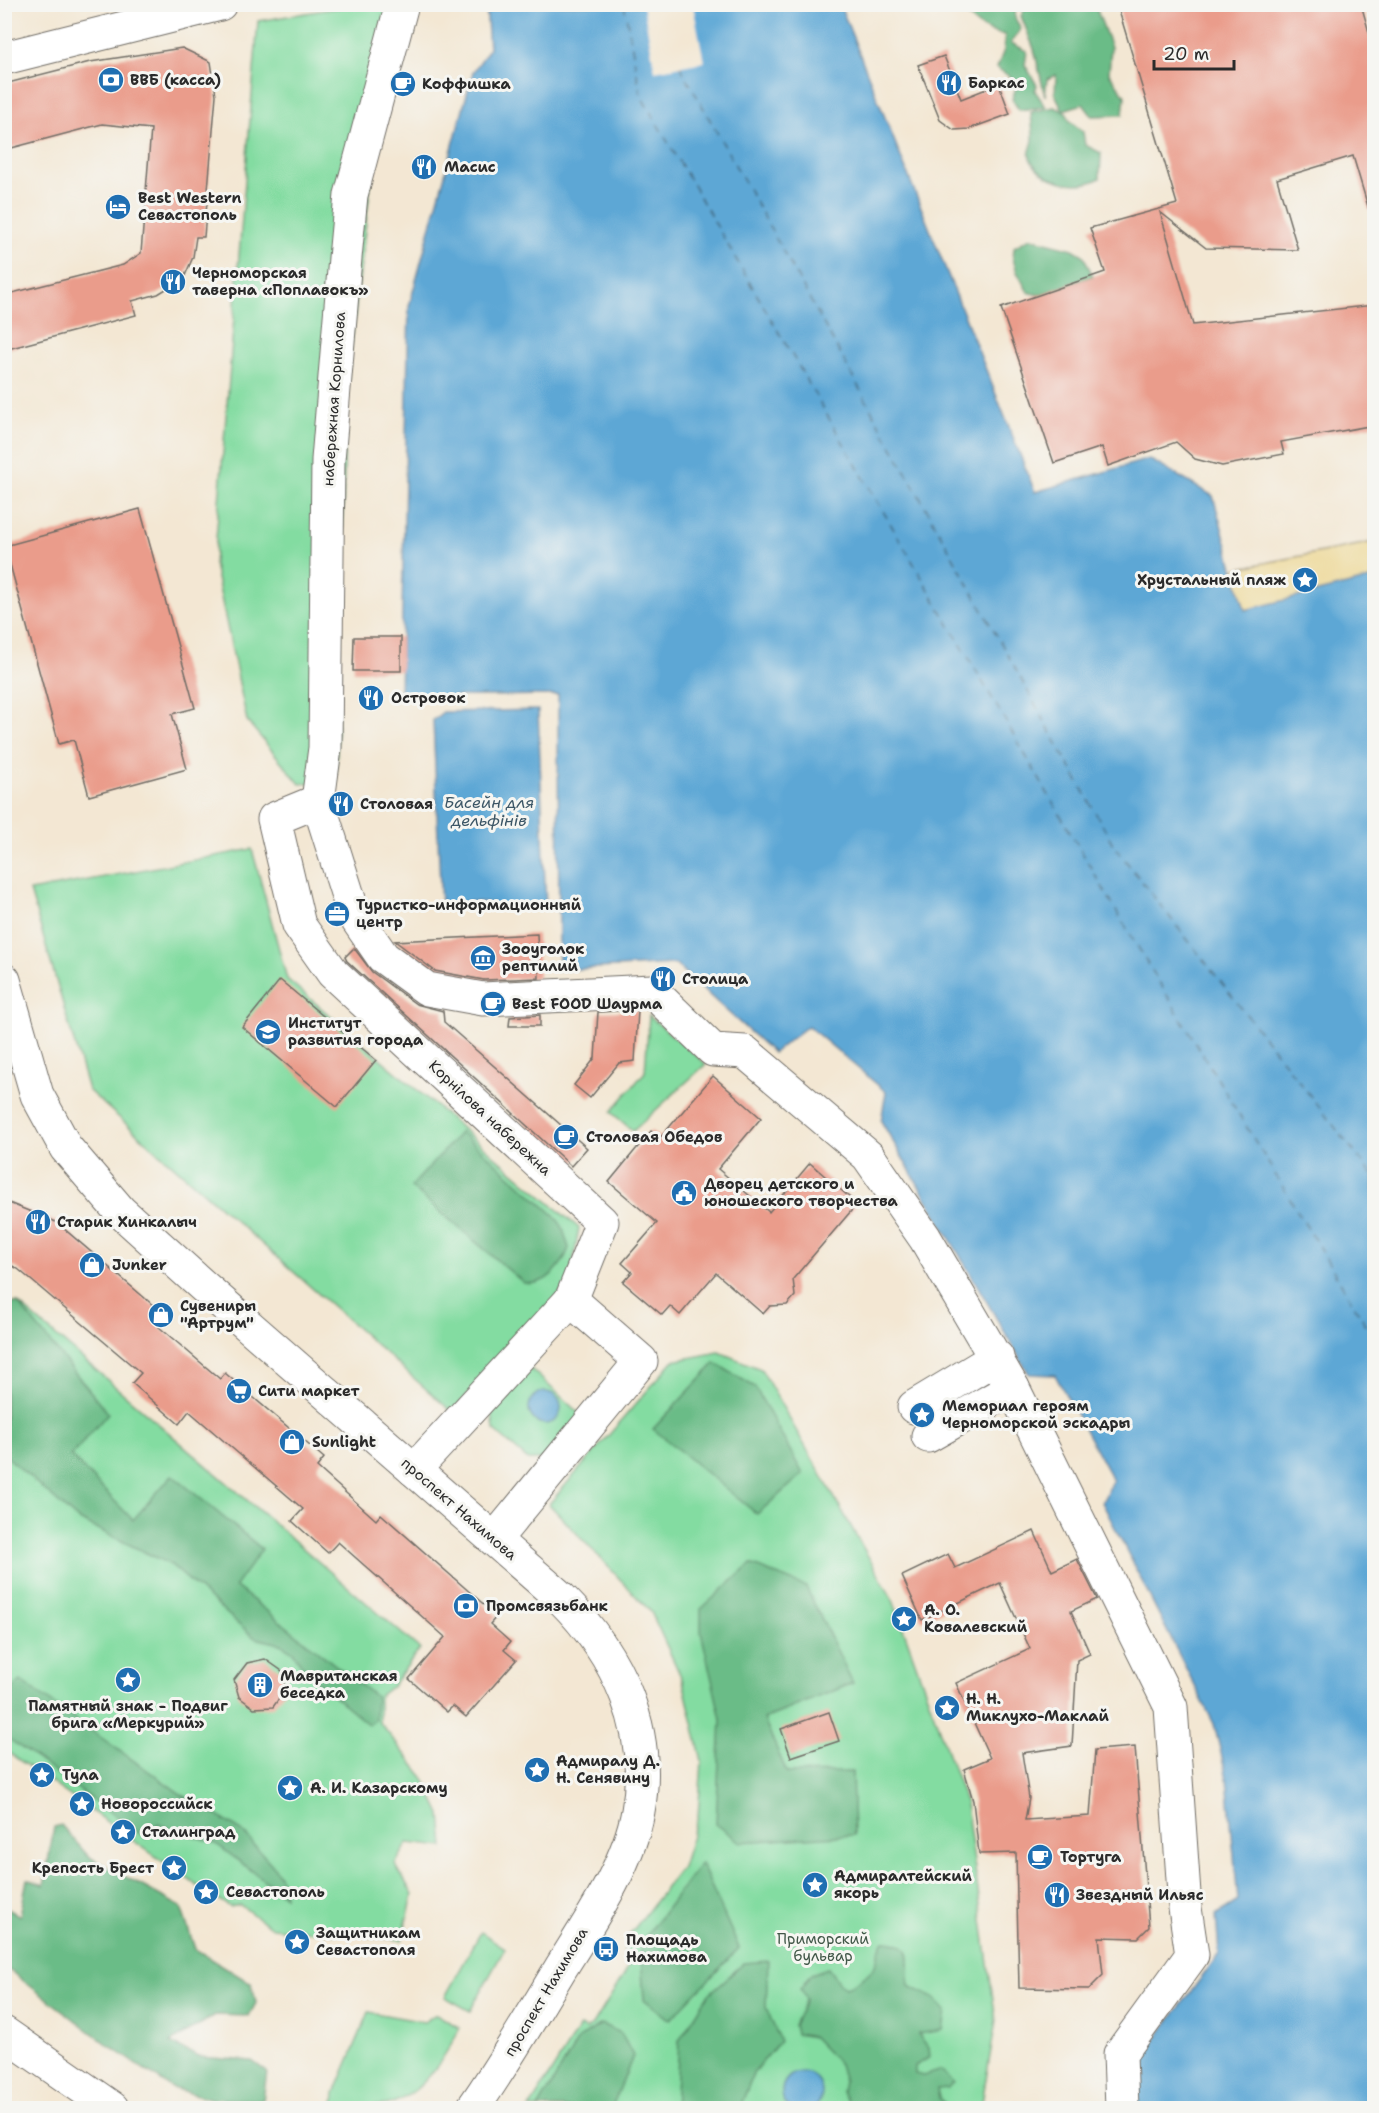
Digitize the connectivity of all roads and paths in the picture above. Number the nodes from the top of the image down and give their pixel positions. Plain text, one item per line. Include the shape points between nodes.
1 (220, 4) edge
2 (402, 4) edge
3 (4, 58) edge
4 (318, 801) junction
5 (4, 980) edge
6 (571, 1300) junction
7 (997, 1357) junction
8 (1013, 1388) junction
9 (914, 1407) dead end
10 (928, 1436) dead end
11 (414, 1470) junction
12 (495, 1539) junction
13 (4, 2033) edge
14 (112, 2109) edge
15 (472, 2109) edge
16 (1122, 2109) edge

1 - 3 street
2 - 4 street, набережная Корнилова via 351,195 328,460 325,748
4 - 6 street, Корнілова набережна via 274,819 299,925 333,973 602,1222
4 - 7 street via 354,915 384,957 427,988 483,999 652,991 713,1050 745,1052 868,1156
5 - 11 street, проспект Нахимова via 37,1095 66,1148 120,1211
6 - 11 street
6 - 12 street via 641,1361
7 - 8 street
7 - 9 street
8 - 10 street
8 - 16 street via 1171,1707 1191,1955 1120,2054
11 - 12 street, проспект Нахимова
12 - 15 street, проспект Нахимова via 585,1622 602,1646 625,1688 640,1742 642,1767 638,1813 604,1896
13 - 14 street

